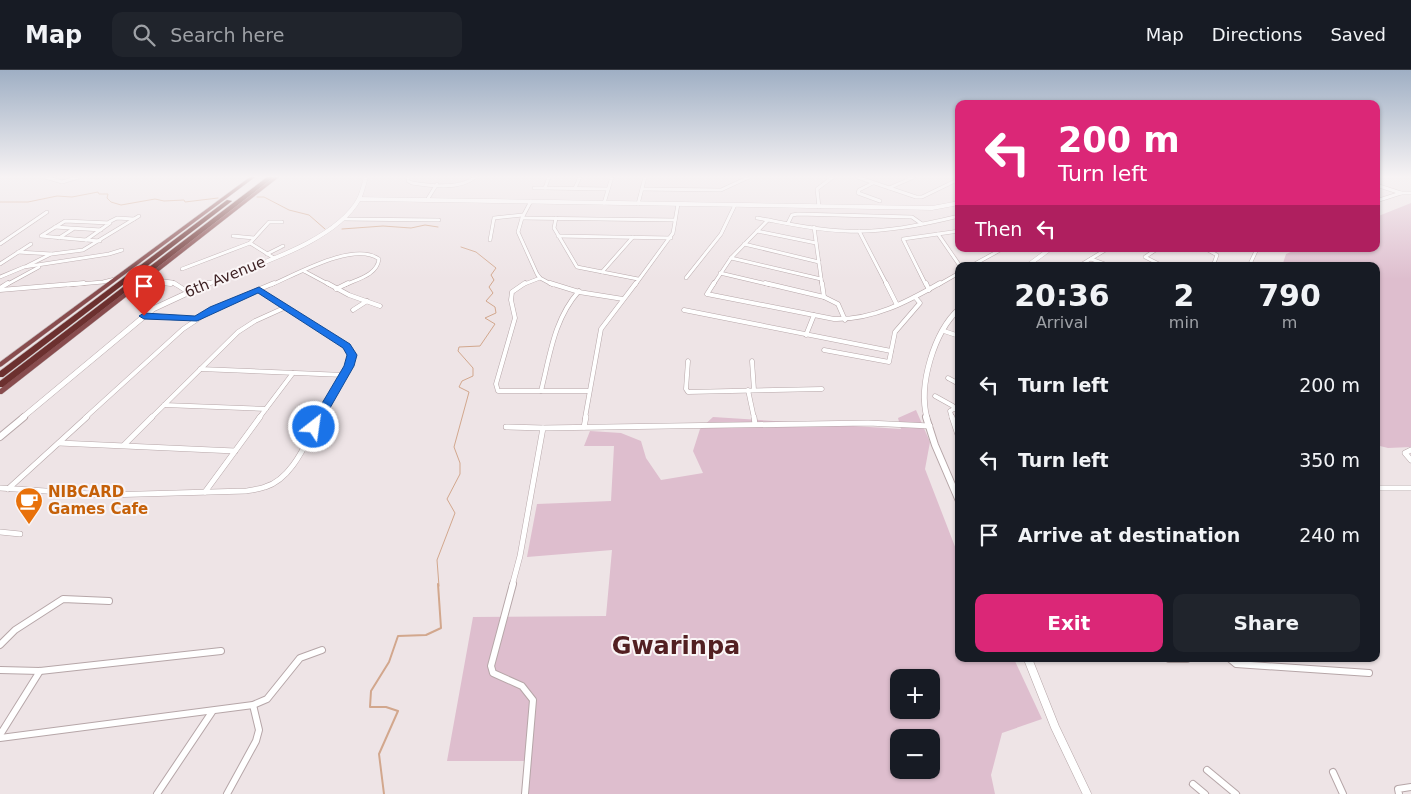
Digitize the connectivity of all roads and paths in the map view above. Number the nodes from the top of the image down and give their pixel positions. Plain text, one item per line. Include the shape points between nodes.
1 (208, 211) edge
2 (217, 211) edge
3 (227, 211) edge
4 (233, 211) edge
5 (350, 211) edge
6 (525, 211) edge
7 (677, 211) edge
8 (733, 211) edge
9 (47, 212) dead end
10 (139, 216) dead end
11 (522, 216) junction
12 (955, 217) edge
13 (556, 218) junction
14 (757, 218) dead end
15 (135, 219) junction
16 (343, 219) junction
17 (439, 220) dead end
18 (675, 220) junction
19 (768, 220) junction
20 (109, 222) junction
21 (282, 222) dead end
22 (788, 223) junction
23 (922, 224) junction
24 (55, 227) junction
25 (814, 227) junction
26 (74, 228) junction
27 (101, 230) junction
28 (757, 231) junction
29 (859, 231) junction
30 (955, 232) edge
31 (938, 234) junction
32 (233, 236) dead end
33 (558, 236) junction
34 (633, 237) junction
35 (59, 238) junction
36 (254, 238) junction
37 (671, 238) junction
38 (86, 240) junction
39 (490, 240) dead end
40 (100, 241) junction
41 (250, 243) junction
42 (0, 244) edge
43 (31, 244) dead end
44 (744, 244) junction
45 (816, 244) junction
46 (283, 246) dead end
47 (122, 250) dead end
48 (18, 252) junction
49 (997, 252) edge
50 (1046, 252) edge
51 (1102, 252) edge
52 (1151, 252) edge
53 (1212, 252) edge
54 (52, 254) junction
55 (267, 254) junction
56 (274, 258) junction
57 (731, 258) junction
58 (1091, 259) junction
59 (819, 262) junction
60 (957, 262) edge
61 (978, 262) edge
62 (1034, 262) edge
63 (1086, 262) edge
64 (1099, 262) edge
65 (1153, 262) edge
66 (1214, 262) edge
67 (0, 264) edge
68 (43, 266) junction
69 (24, 267) junction
70 (182, 269) dead end
71 (304, 271) junction
72 (602, 272) junction
73 (720, 273) junction
74 (955, 275) edge
75 (0, 277) edge
76 (540, 278) junction
77 (686, 278) dead end
78 (638, 279) junction
79 (821, 279) junction
80 (144, 280) junction
81 (105, 284) junction
82 (0, 289) edge
83 (336, 289) junction
84 (259, 290) junction
85 (929, 290) junction
86 (579, 291) junction
87 (188, 292) junction
88 (824, 297) junction
89 (915, 297) junction
90 (622, 299) junction
91 (368, 301) junction
92 (896, 305) junction
93 (380, 306) dead end
94 (286, 307) junction
95 (353, 310) dead end
96 (684, 310) dead end
97 (955, 312) edge
98 (814, 315) junction
99 (144, 316) junction
100 (197, 319) junction
101 (845, 320) junction
102 (944, 331) junction
103 (806, 334) junction
104 (955, 335) edge
105 (824, 350) dead end
106 (891, 351) junction
107 (688, 361) dead end
108 (752, 361) dead end
109 (0, 365) edge
110 (200, 369) junction
111 (293, 373) junction
112 (0, 374) edge
113 (344, 375) junction
114 (948, 378) dead end
115 (955, 382) edge
116 (0, 385) edge
117 (748, 390) junction
118 (754, 390) junction
119 (822, 390) dead end
120 (541, 391) junction
121 (590, 391) junction
122 (0, 392) edge
123 (935, 396) dead end
124 (164, 405) junction
125 (266, 409) junction
126 (955, 409) edge
127 (955, 410) edge
128 (755, 424) junction
129 (930, 426) junction
130 (506, 427) dead end
131 (584, 427) junction
132 (955, 427) edge
133 (543, 428) junction
134 (0, 437) edge
135 (59, 443) junction
136 (124, 445) junction
137 (1411, 450) edge
138 (235, 451) junction
139 (1411, 460) edge
140 (0, 488) edge
141 (1380, 488) edge
142 (1411, 488) edge
143 (8, 489) junction
144 (955, 491) edge
145 (205, 492) junction
146 (0, 532) edge
147 (20, 534) dead end
148 (109, 601) dead end
149 (0, 645) edge
150 (322, 650) dead end
151 (221, 651) dead end
152 (1029, 662) edge
153 (1234, 662) edge
154 (0, 670) edge
155 (40, 671) junction
156 (1369, 673) dead end
157 (254, 705) junction
158 (212, 712) junction
159 (0, 737) edge
160 (1207, 770) dead end
161 (1333, 772) dead end
162 (1193, 784) dead end
163 (1411, 787) edge
164 (158, 794) edge
165 (227, 794) edge
166 (525, 794) edge
167 (1087, 794) edge
168 (1205, 794) edge
169 (1236, 794) edge
170 (1344, 794) edge
171 (1399, 794) edge

1 - 81 highway
2 - 112 highway
3 - 116 highway
4 - 80 highway
5 - 16 street, 6th Avenue
6 - 11 street
7 - 18 street
8 - 77 street via 713,246
9 - 42 street
10 - 15 street
11 - 13 street
11 - 39 street via 494,218
11 - 76 street via 518,232
12 - 23 street
13 - 18 street
13 - 33 street via 554,228
14 - 19 street
15 - 20 street via 117,218
15 - 40 street
16 - 17 street
16 - 56 street, 6th Avenue via 321,236
18 - 37 street
19 - 22 street
19 - 28 street
20 - 24 street via 65,220
20 - 27 street
21 - 36 street via 269,222
22 - 23 street via 792,215 798,214 912,217
22 - 25 street
23 - 29 street
24 - 26 street
24 - 35 street via 42,236
25 - 29 street
25 - 45 street
26 - 27 street
26 - 35 street
27 - 38 street
28 - 44 street
28 - 45 street
29 - 92 street
30 - 31 street
31 - 60 street
31 - 85 street via 903,239
32 - 36 street
33 - 34 street
33 - 72 street via 578,267
34 - 37 street
34 - 72 street
35 - 38 street
36 - 41 street
37 - 78 street
38 - 40 street
40 - 54 street via 79,252
41 - 55 street
41 - 70 street
43 - 48 street
44 - 57 street
44 - 59 street
45 - 59 street
46 - 55 street
47 - 68 street
48 - 54 street
48 - 67 street
49 - 61 street
50 - 62 street
51 - 58 street
52 - 65 street via 1145,256
53 - 66 street via 1217,255
54 - 69 street
55 - 56 street
56 - 87 street, 6th Avenue
57 - 73 street
57 - 79 street
58 - 63 street
58 - 64 street
59 - 79 street
68 - 69 street
68 - 82 street
69 - 75 street
71 - 83 street
71 - 83 street via 353,253 372,254 379,259 374,271
71 - 84 street
72 - 78 street
73 - 88 street
73 - 98 street via 707,294
74 - 85 street
76 - 86 street
76 - 120 street via 512,292 516,318 496,384 498,391 504,392
78 - 90 street
79 - 88 street
80 - 87 street via 175,284
80 - 122 highway
81 - 82 street
81 - 109 highway
83 - 91 street
84 - 94 street
84 - 100 street
85 - 89 street
86 - 90 street
86 - 120 street via 560,317
87 - 99 street, 6th Avenue
88 - 101 street via 838,304
89 - 92 street
89 - 106 street via 920,303 895,332
90 - 121 street via 601,329
91 - 93 street
91 - 95 street
92 - 101 street via 863,318
94 - 110 street via 238,332
94 - 113 street via 350,350 352,360
96 - 103 street
97 - 102 street
98 - 101 street
98 - 103 street
99 - 100 street
99 - 134 street, 6th Avenue
100 - 135 street
102 - 104 street
102 - 129 street via 930,361 923,388 925,413
103 - 106 street
105 - 106 street via 886,362 891,360
107 - 117 street via 688,392
108 - 118 street
110 - 111 street
110 - 124 street
111 - 113 street
111 - 125 street
113 - 145 street via 285,475 258,489
114 - 115 street
117 - 118 street
117 - 128 street
118 - 119 street
120 - 121 street
121 - 131 street
123 - 126 street
124 - 125 street
124 - 136 street
125 - 138 street
127 - 132 street via 950,411
128 - 129 street
128 - 131 street
129 - 144 street
130 - 133 street
131 - 133 street
133 - 166 street via 520,556 490,666 493,673 522,685 532,696
135 - 136 street
135 - 143 street
136 - 138 street
137 - 139 street via 1405,453
138 - 145 street
140 - 143 street
141 - 142 street
143 - 145 street via 84,494
146 - 147 street
148 - 149 street via 66,598 15,630
150 - 157 street via 300,658 267,699
151 - 155 street
152 - 167 street
153 - 156 street
154 - 155 street
155 - 159 street
157 - 158 street
157 - 165 street via 259,730 256,741
158 - 159 street
158 - 164 street
160 - 169 street
161 - 170 street
162 - 168 street
163 - 171 street via 1398,790

